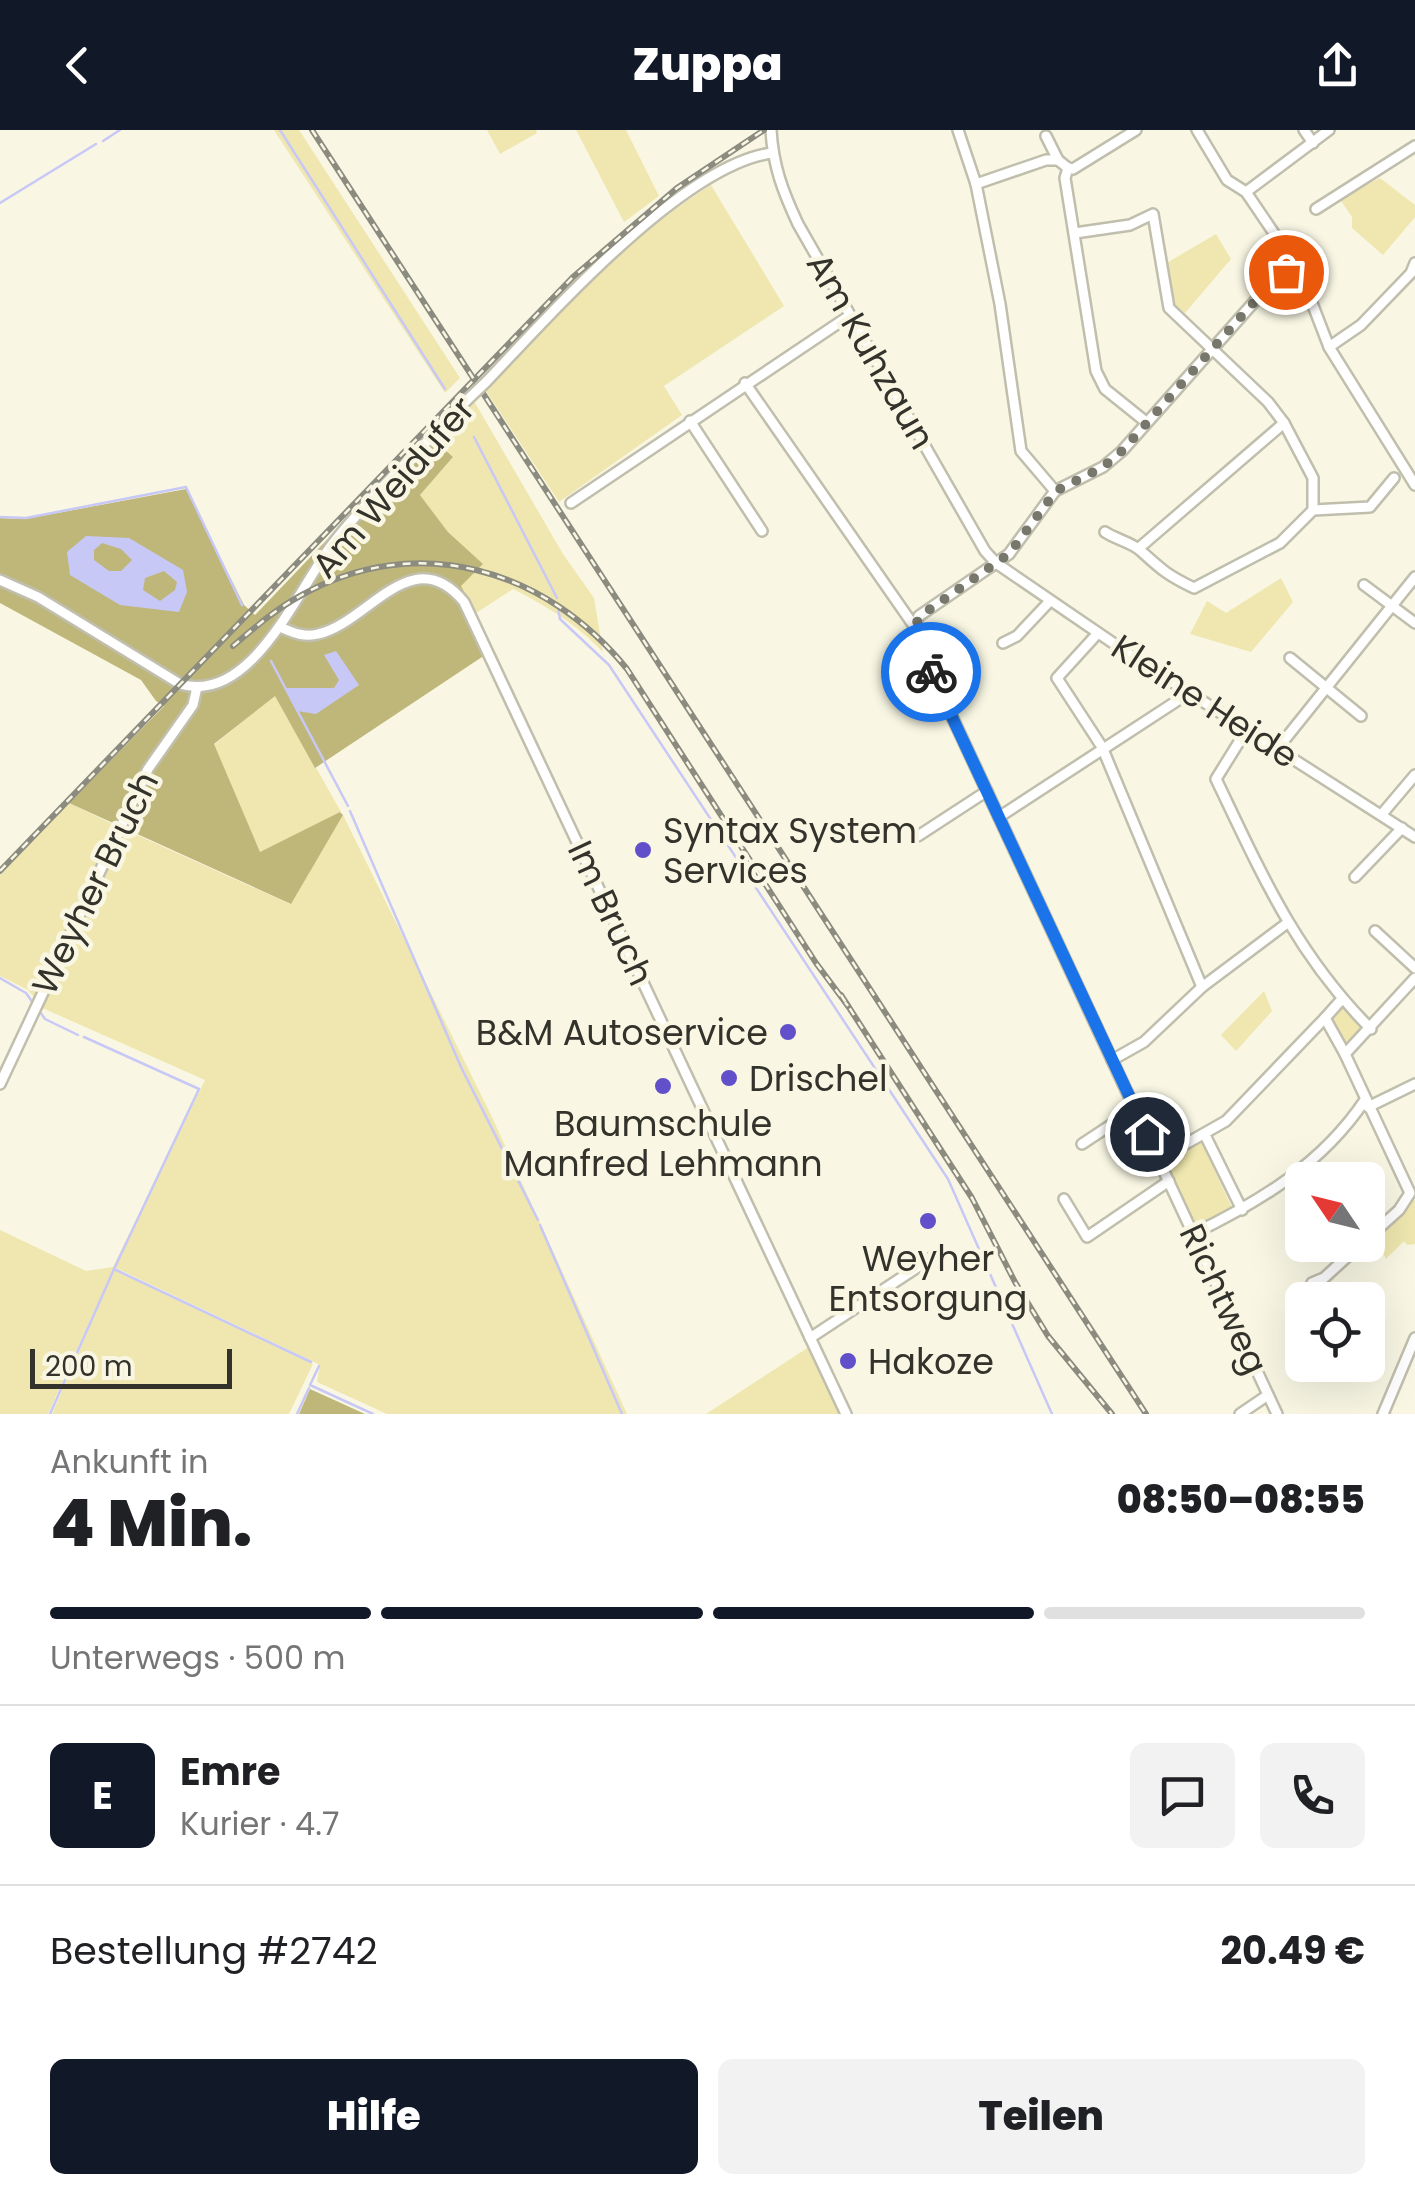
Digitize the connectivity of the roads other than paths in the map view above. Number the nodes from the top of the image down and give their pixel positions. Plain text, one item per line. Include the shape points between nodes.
1 (958, 130) edge
2 (1136, 130) edge
3 (1197, 130) edge
4 (1304, 130) edge
5 (1329, 130) edge
6 (773, 131) edge
7 (1046, 136) dead end
8 (1313, 143) junction
9 (1415, 146) edge
10 (772, 153) junction
11 (1058, 160) junction
12 (1068, 168) junction
13 (976, 184) junction
14 (1246, 192) junction
15 (1316, 209) dead end
16 (1075, 233) junction
17 (1415, 262) edge
18 (1286, 272) junction
19 (849, 316) junction
20 (1330, 347) junction
21 (1215, 349) junction
22 (745, 383) junction
23 (690, 421) junction
24 (1146, 422) junction
25 (1284, 423) junction
26 (1394, 478) dead end
27 (1415, 485) edge
28 (1056, 491) junction
29 (570, 503) dead end
30 (1313, 510) junction
31 (762, 531) dead end
32 (1104, 532) dead end
33 (1138, 548) junction
34 (996, 564) junction
35 (1415, 577) edge
36 (0, 580) edge
37 (1364, 585) dead end
38 (1050, 601) junction
39 (1393, 607) junction
40 (1415, 623) edge
41 (914, 626) junction
42 (280, 627) junction
43 (1098, 633) junction
44 (1003, 643) dead end
45 (1290, 658) dead end
46 (197, 687) junction
47 (1328, 688) junction
48 (1189, 693) junction
49 (1361, 716) dead end
50 (1247, 730) junction
51 (1102, 747) junction
52 (1278, 748) junction
53 (1415, 775) edge
54 (987, 791) junction
55 (1382, 814) junction
56 (999, 817) junction
57 (1402, 828) junction
58 (918, 836) dead end
59 (1415, 837) edge
60 (1355, 877) dead end
61 (1286, 924) junction
62 (1375, 931) dead end
63 (1415, 968) edge
64 (1415, 978) edge
65 (1202, 987) junction
66 (1342, 1000) junction
67 (1325, 1018) junction
68 (1371, 1029) junction
69 (1345, 1054) junction
70 (1112, 1060) junction
71 (0, 1084) edge
72 (1415, 1084) edge
73 (1365, 1103) junction
74 (1135, 1108) junction
75 (1204, 1135) junction
76 (1082, 1144) dead end
77 (1159, 1159) junction
78 (1169, 1180) junction
79 (1064, 1199) dead end
80 (1242, 1210) junction
81 (1385, 1223) edge
82 (1193, 1234) junction
83 (942, 1250) dead end
84 (1341, 1262) edge
85 (1314, 1282) edge
86 (810, 1338) junction
87 (1415, 1338) edge
88 (1268, 1396) junction
89 (846, 1414) edge
90 (1240, 1414) edge
91 (1277, 1414) edge
92 (1383, 1414) edge

1 - 13 street
2 - 12 street
3 - 14 street via 1226,180
4 - 8 street
5 - 8 street
6 - 10 street, Am Kuhzaun
7 - 11 street
8 - 14 street
9 - 15 street
10 - 19 street, Am Kuhzaun via 780,188
10 - 42 street, Am Weidufer, bridge via 720,174 647,224 575,289 333,544
11 - 12 street
11 - 13 street
12 - 16 street
13 - 28 street via 1021,452
14 - 18 street via 1286,251
16 - 21 street via 1130,225 1153,214 1168,308
16 - 24 street via 1096,371 1106,390
17 - 20 street via 1361,325
18 - 20 street via 1307,290
18 - 21 street
19 - 22 street
19 - 34 street, Am Kuhzaun
20 - 27 street
21 - 24 street
21 - 25 street
22 - 23 street
22 - 41 street, Richtweg
23 - 29 street
23 - 31 street
24 - 28 street via 1112,460
25 - 30 street via 1314,478
25 - 33 street
26 - 30 street via 1370,507
28 - 34 street
30 - 33 street via 1280,543 1194,588 1164,574
32 - 33 street
34 - 38 street, Kleine Heide
34 - 41 street
35 - 39 street
36 - 46 street via 38,596 162,675
37 - 39 street
38 - 43 street, Kleine Heide
38 - 44 street
39 - 40 street
39 - 47 street
41 - 54 street, Richtweg
42 - 46 street, Am Weidufer via 230,676
42 - 86 street, Im Bruch via 318,634 416,579 444,585 464,602
43 - 48 street, Kleine Heide
43 - 51 street via 1057,678
45 - 47 street
46 - 71 street, Weyher Bruch via 193,705 148,769
47 - 49 street
47 - 52 street
48 - 50 street, Kleine Heide
48 - 51 street
50 - 52 street, Kleine Heide
50 - 61 street via 1216,780
51 - 56 street
51 - 65 street
52 - 55 street, Kleine Heide
53 - 55 street
54 - 56 street, Richtweg
54 - 58 street
55 - 57 street, Kleine Heide
56 - 70 street, Richtweg
57 - 59 street, Kleine Heide
57 - 60 street
61 - 65 street
61 - 66 street
62 - 63 street
64 - 68 street
65 - 70 street via 1144,1042
66 - 67 street
66 - 68 street
67 - 69 street
67 - 75 street via 1226,1121
68 - 69 street
69 - 73 street
70 - 74 street, Richtweg
72 - 73 street
73 - 80 street via 1288,1182
73 - 81 street via 1410,1193
74 - 76 street
74 - 77 street, Richtweg
75 - 77 street
75 - 80 street
77 - 78 street, Richtweg
78 - 79 street via 1087,1237
78 - 82 street, Richtweg
80 - 82 street
82 - 88 street, Richtweg
83 - 86 street
84 - 85 street
86 - 89 street, Im Bruch
87 - 92 street
88 - 90 street
88 - 91 street, Richtweg

